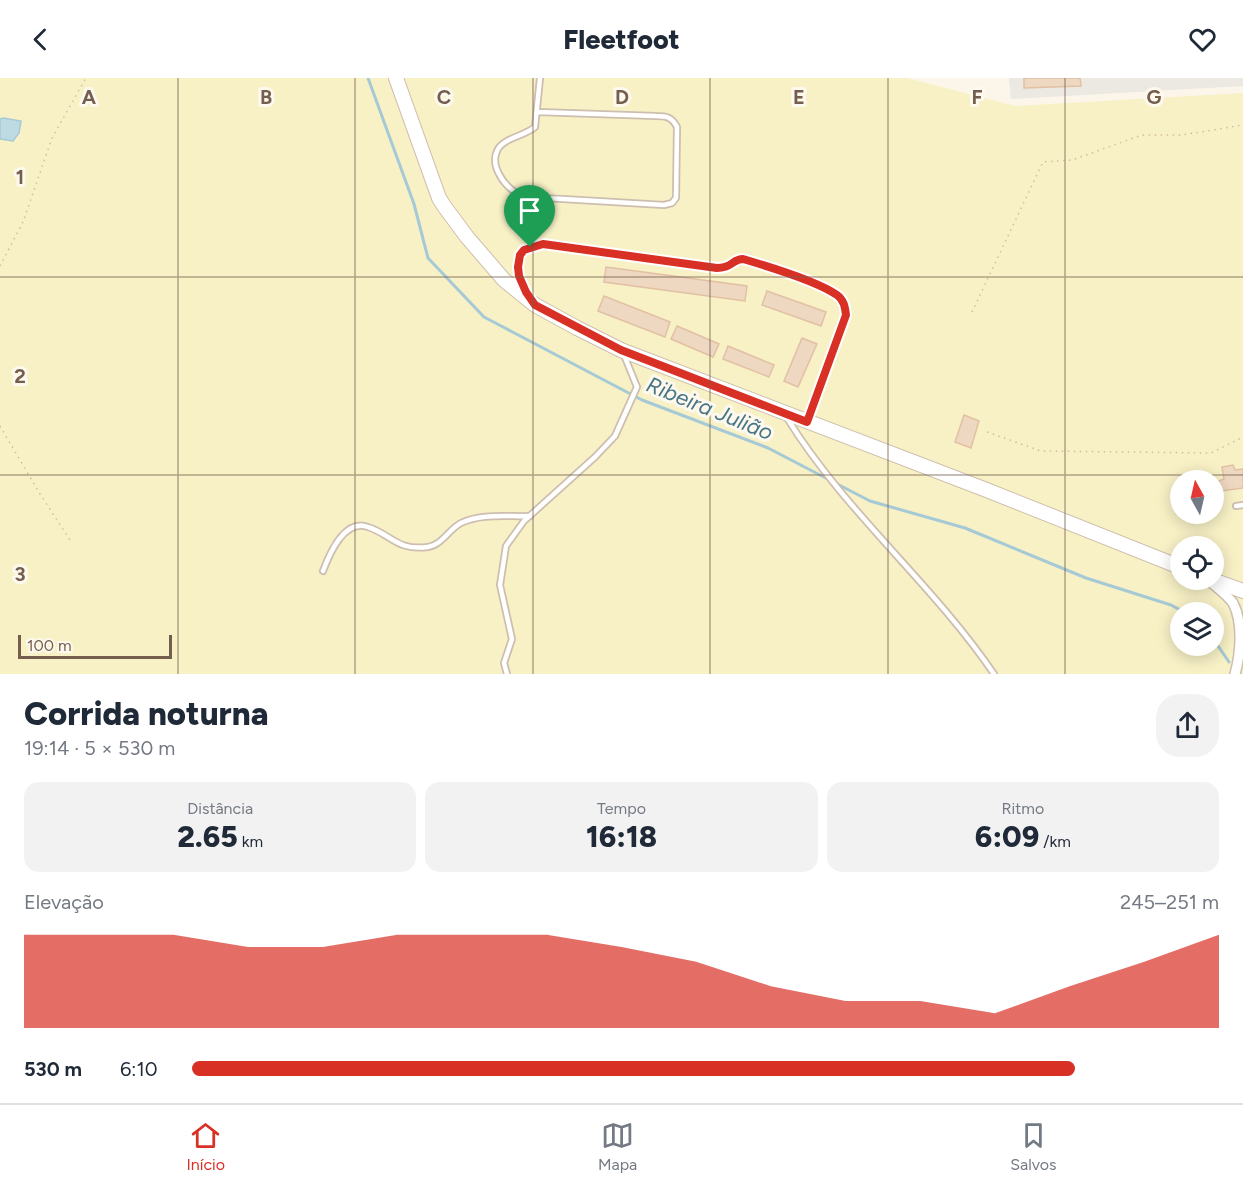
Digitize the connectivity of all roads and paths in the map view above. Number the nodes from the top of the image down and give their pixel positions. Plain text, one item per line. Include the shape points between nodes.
1 (86, 78) edge
2 (396, 78) edge
3 (540, 78) edge
4 (538, 112) junction
5 (1243, 125) edge
6 (0, 266) edge
7 (535, 305) junction
8 (972, 312) dead end
9 (621, 350) junction
10 (783, 414) junction
11 (807, 422) junction
12 (0, 426) edge
13 (987, 432) dead end
14 (1243, 437) edge
15 (1243, 505) edge
16 (1236, 506) dead end
17 (530, 516) junction
18 (72, 543) dead end
19 (1170, 563) edge
20 (323, 572) dead end
21 (1224, 584) edge
22 (1220, 590) edge
23 (1243, 591) edge
24 (1242, 651) edge
25 (507, 674) edge
26 (994, 674) edge
27 (1235, 674) edge

1 - 6 path via 52,138 23,222
2 - 7 main road via 444,206 492,268
3 - 4 lane
4 - 4 lane via 666,116 677,127 676,198 664,205 525,196 515,192 496,169 497,149 535,127
5 - 8 path via 1182,135 1142,135 1072,160 1043,162
7 - 9 main road
7 - 11 lane via 518,267 522,252 538,245 717,268 743,259 812,283 838,295 846,315
9 - 10 main road
9 - 17 lane via 638,387 615,436
10 - 11 main road
10 - 26 lane via 852,507 966,635
11 - 19 main road
12 - 18 path
13 - 14 path via 1041,452 1211,453
15 - 16 lane
17 - 20 lane via 468,520 428,547 396,543 365,525 356,527 339,539
17 - 25 lane via 506,546 500,585 512,639 504,663
21 - 23 main road
22 - 24 street via 1234,604 1242,623
24 - 27 street

